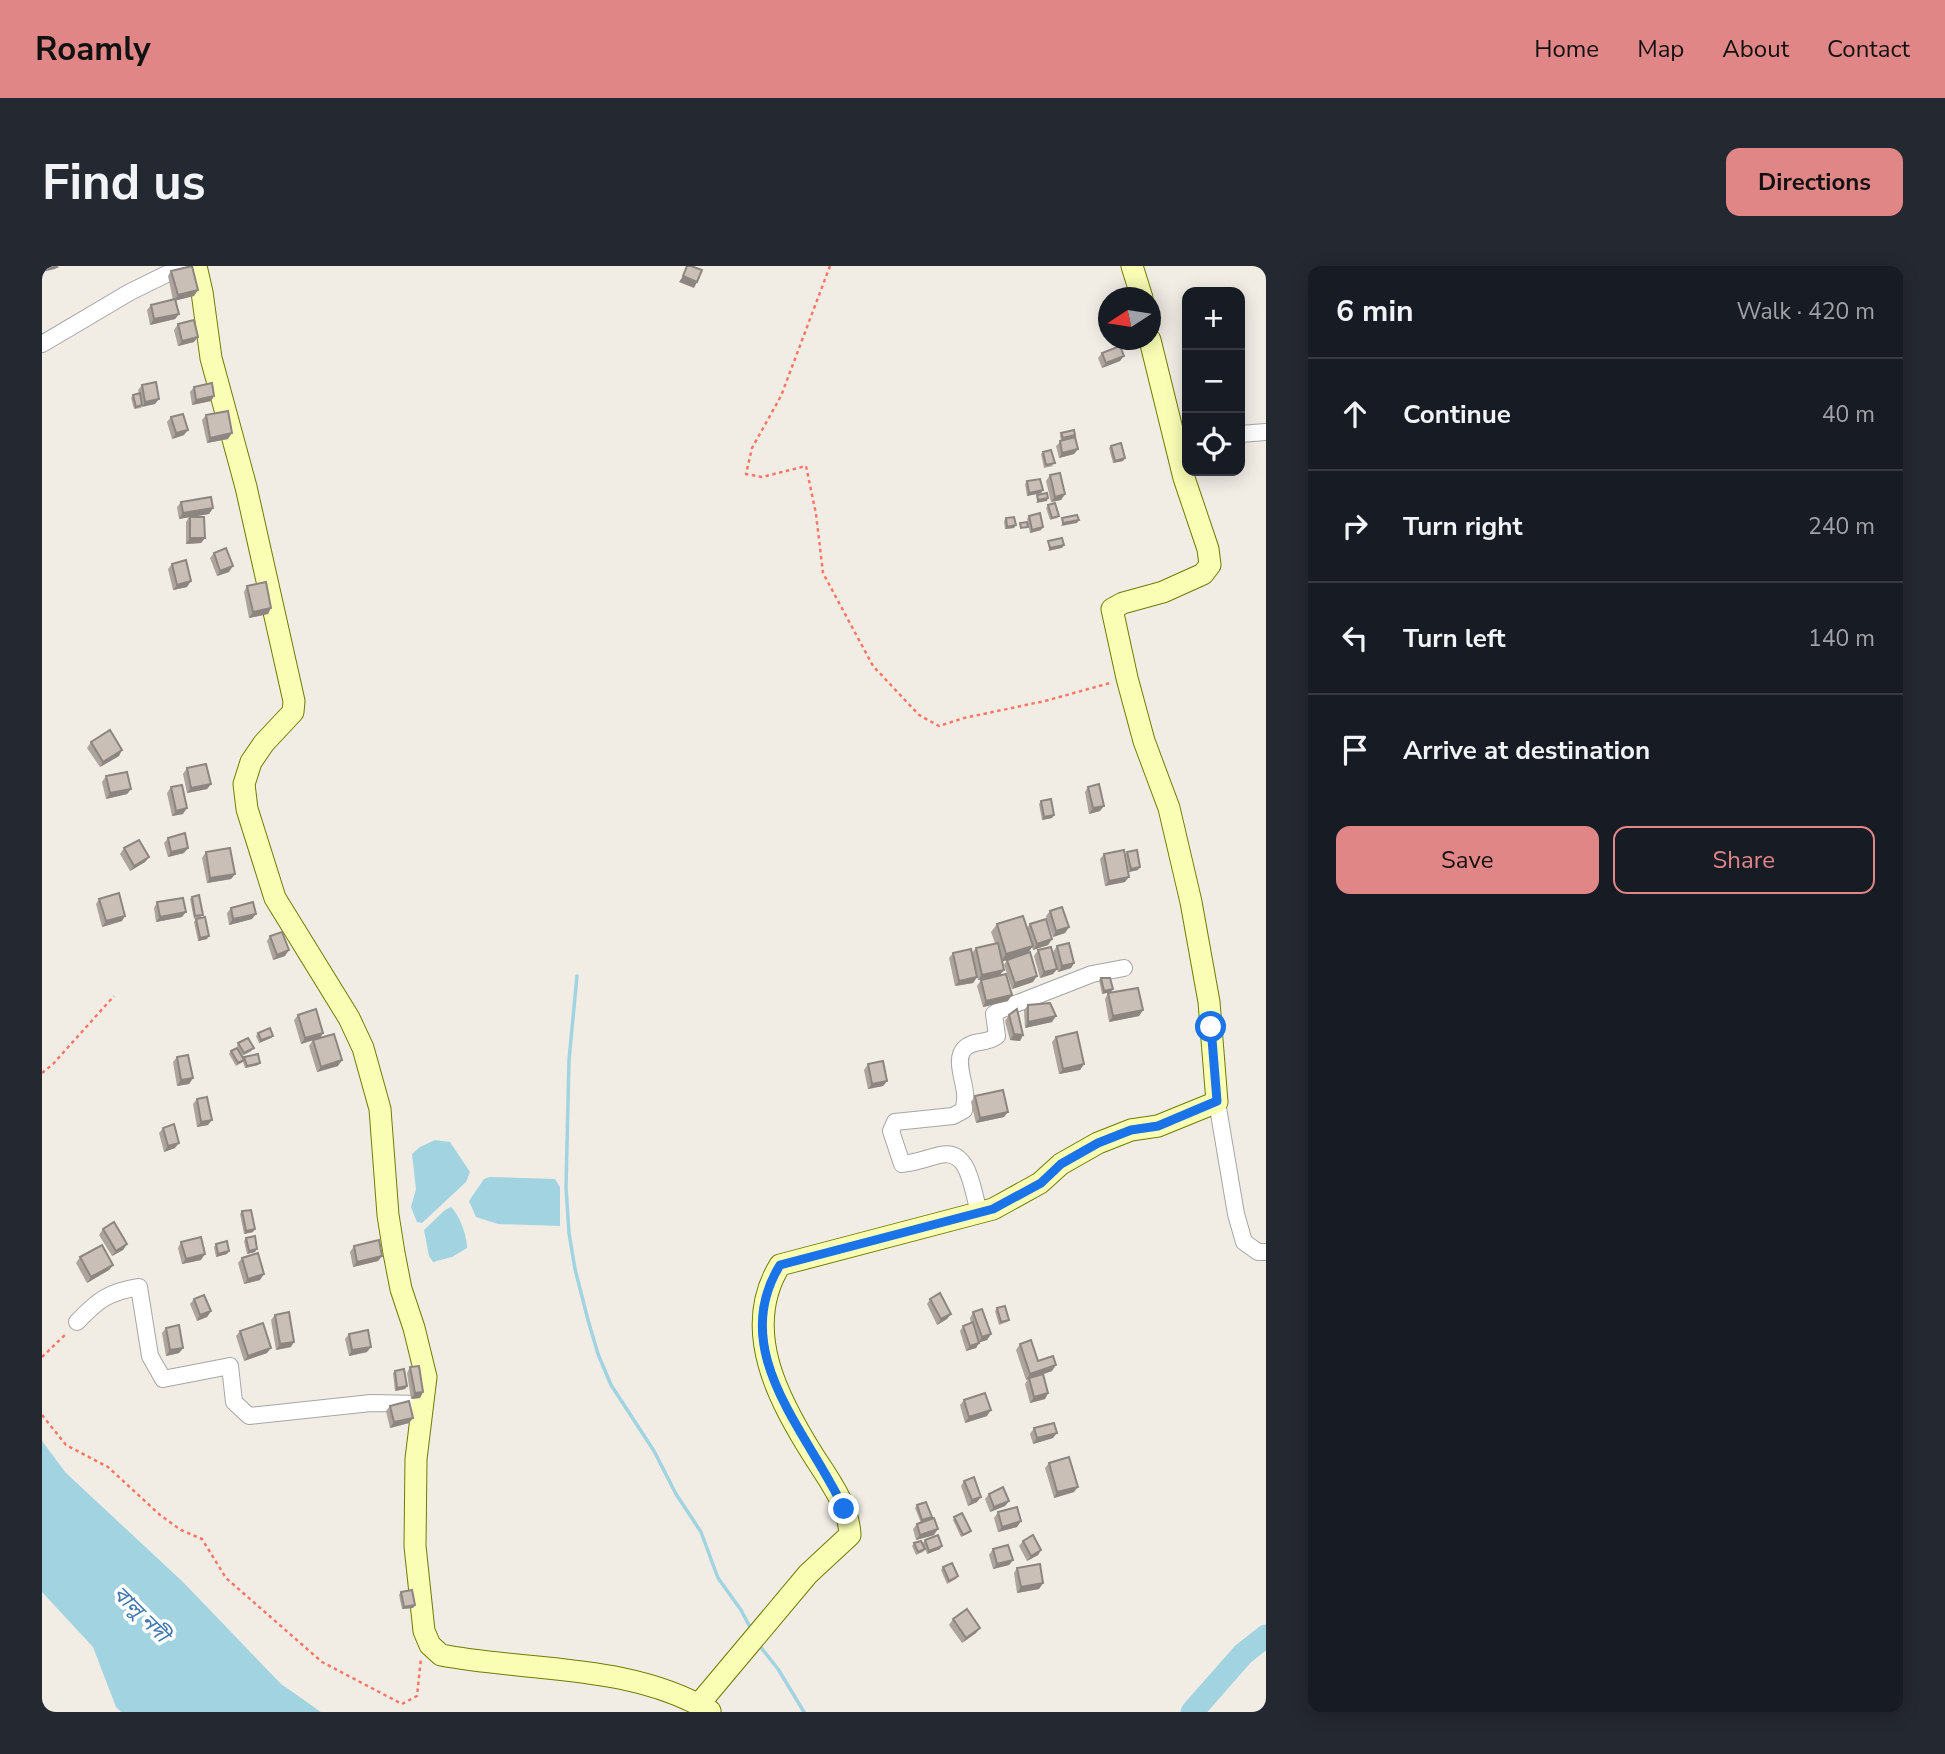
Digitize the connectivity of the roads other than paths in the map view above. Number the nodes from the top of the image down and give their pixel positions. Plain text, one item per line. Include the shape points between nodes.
1 (183, 266) edge
2 (196, 266) edge
3 (1132, 266) edge
4 (1139, 287) edge
5 (42, 344) edge
6 (1153, 350) edge
7 (1266, 432) edge
8 (1245, 434) edge
9 (1182, 445) edge
10 (1187, 476) edge
11 (1124, 968) dead end
12 (1217, 1101) junction
13 (979, 1212) junction
14 (1266, 1252) edge
15 (77, 1322) road end
16 (423, 1405) junction
17 (705, 1708) edge

1 - 5 street
2 - 16 street via 211,358 246,487 294,701 293,712 251,762 244,785 247,809 275,898 363,1048 380,1109 396,1265 426,1377
3 - 4 street
6 - 9 street
7 - 8 street
10 - 12 street via 1210,565 1163,592 1112,609 1191,902 1209,1002
11 - 13 street via 1091,974 994,1014 997,1037 964,1048 960,1057 964,1110 953,1116 895,1122 891,1130 902,1164 944,1154 963,1160
12 - 13 street via 1158,1126 1131,1130 1098,1143 1061,1164 1041,1183
12 - 14 street via 1244,1242
13 - 17 street via 799,1258 780,1265 775,1273 762,1320 770,1371 781,1399 850,1520 850,1535 817,1564 762,1628
15 - 16 street via 116,1291 139,1287 150,1356 163,1378 230,1366 234,1402 249,1416 371,1403
16 - 17 street via 414,1523 424,1630 430,1645 441,1655 455,1658 618,1678

